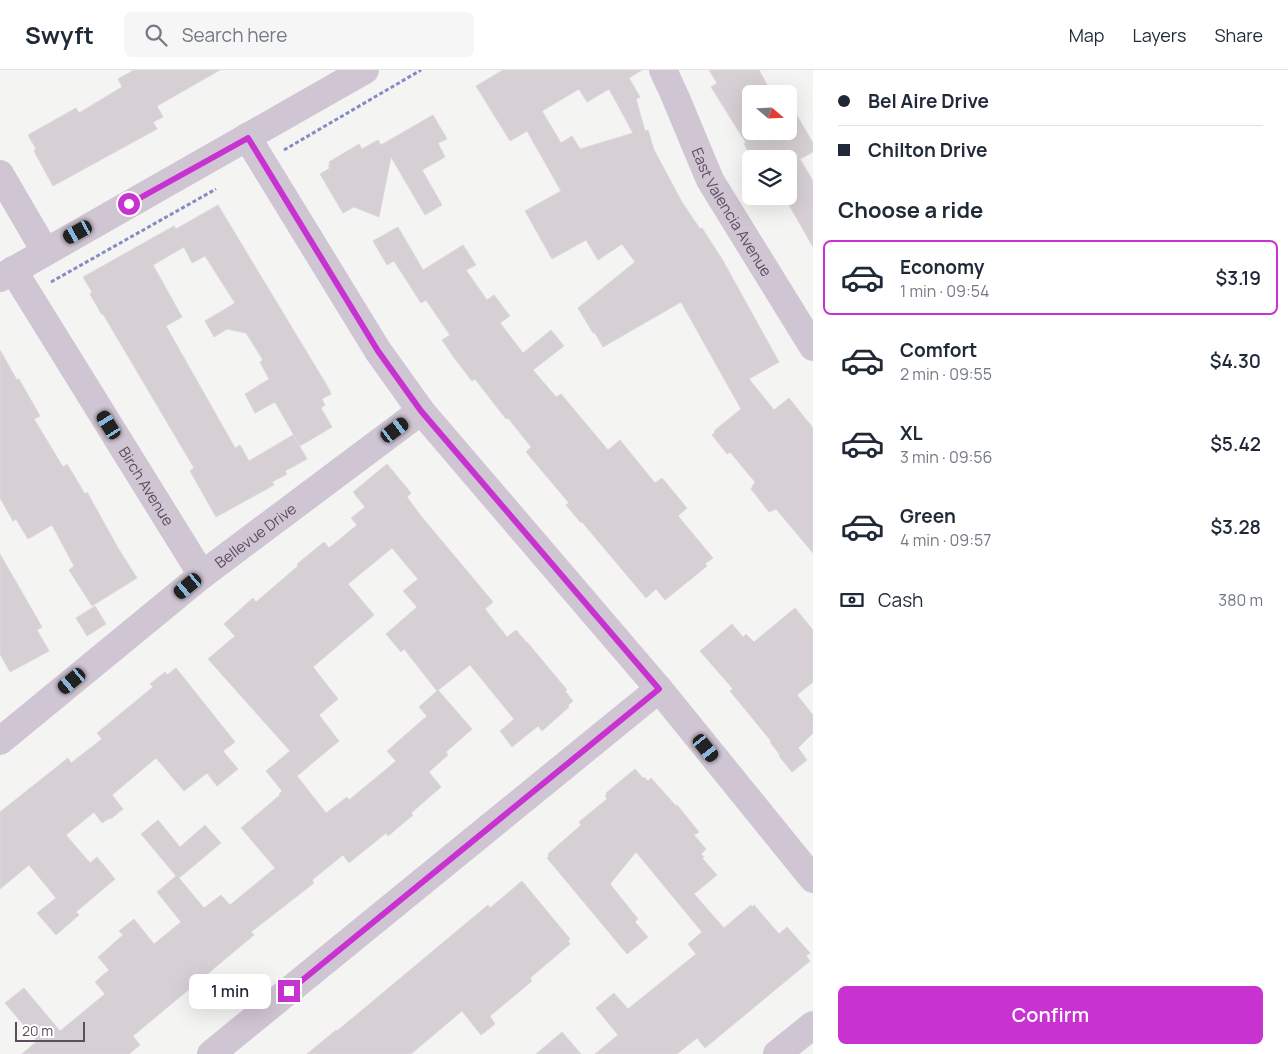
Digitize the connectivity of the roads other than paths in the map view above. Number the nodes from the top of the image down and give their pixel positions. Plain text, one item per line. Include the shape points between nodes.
1 (365, 70) edge
2 (663, 70) edge
3 (248, 138) junction
4 (0, 174) edge
5 (45, 251) junction
6 (7, 274) edge
7 (813, 346) edge
8 (421, 411) junction
9 (202, 575) junction
10 (659, 689) junction
11 (0, 741) edge
12 (813, 879) edge
13 (813, 1025) edge
14 (211, 1054) edge
15 (777, 1054) edge

1 - 3 street
2 - 7 street, East Valencia Avenue via 710,180
3 - 5 street
3 - 8 street via 378,351
4 - 5 street
5 - 6 street
6 - 9 street, Birch Avenue
8 - 9 street, Bellevue Drive
8 - 10 street
9 - 11 street, Bellevue Drive
10 - 12 street
10 - 14 street
13 - 15 street

